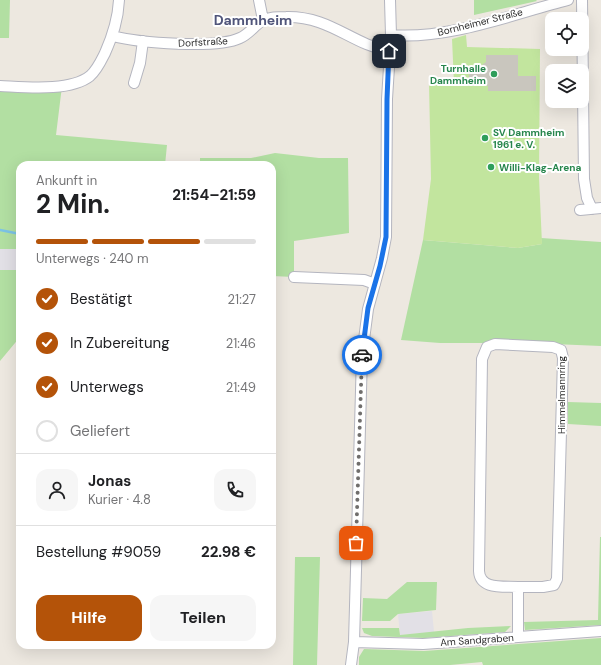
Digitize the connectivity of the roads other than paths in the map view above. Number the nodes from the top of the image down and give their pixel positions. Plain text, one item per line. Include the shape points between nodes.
1 (119, 0) edge
2 (259, 0) edge
3 (390, 0) edge
4 (568, 0) edge
5 (582, 0) edge
6 (262, 20) junction
7 (391, 35) junction
8 (113, 36) junction
9 (143, 41) junction
10 (389, 51) junction
11 (134, 83) dead end
12 (0, 86) edge
13 (597, 209) edge
14 (580, 210) dead end
15 (294, 277) dead end
16 (375, 284) junction
17 (518, 587) junction
18 (601, 631) edge
19 (518, 637) junction
20 (354, 642) junction
21 (352, 665) edge

1 - 8 street
2 - 6 street
3 - 7 street
4 - 7 street, Bornheimer Straße via 435,34
5 - 13 street via 584,179 587,198
6 - 9 street, Dorfstraße via 241,38 225,42
6 - 10 street via 286,17 313,20
7 - 10 street
8 - 9 street, Dorfstraße
8 - 12 street via 94,72 87,78 55,86
9 - 11 street
10 - 16 street via 386,237
13 - 14 street
15 - 16 street via 360,280
16 - 20 street via 366,322 361,374
17 - 17 street, Himmelmannring via 487,585 482,582 479,575 482,359 487,347 495,344 553,347 561,350 563,358 557,579 554,584 548,586
17 - 19 street
18 - 19 street, Am Sandgraben
19 - 20 street, Am Sandgraben via 423,644
20 - 21 street

